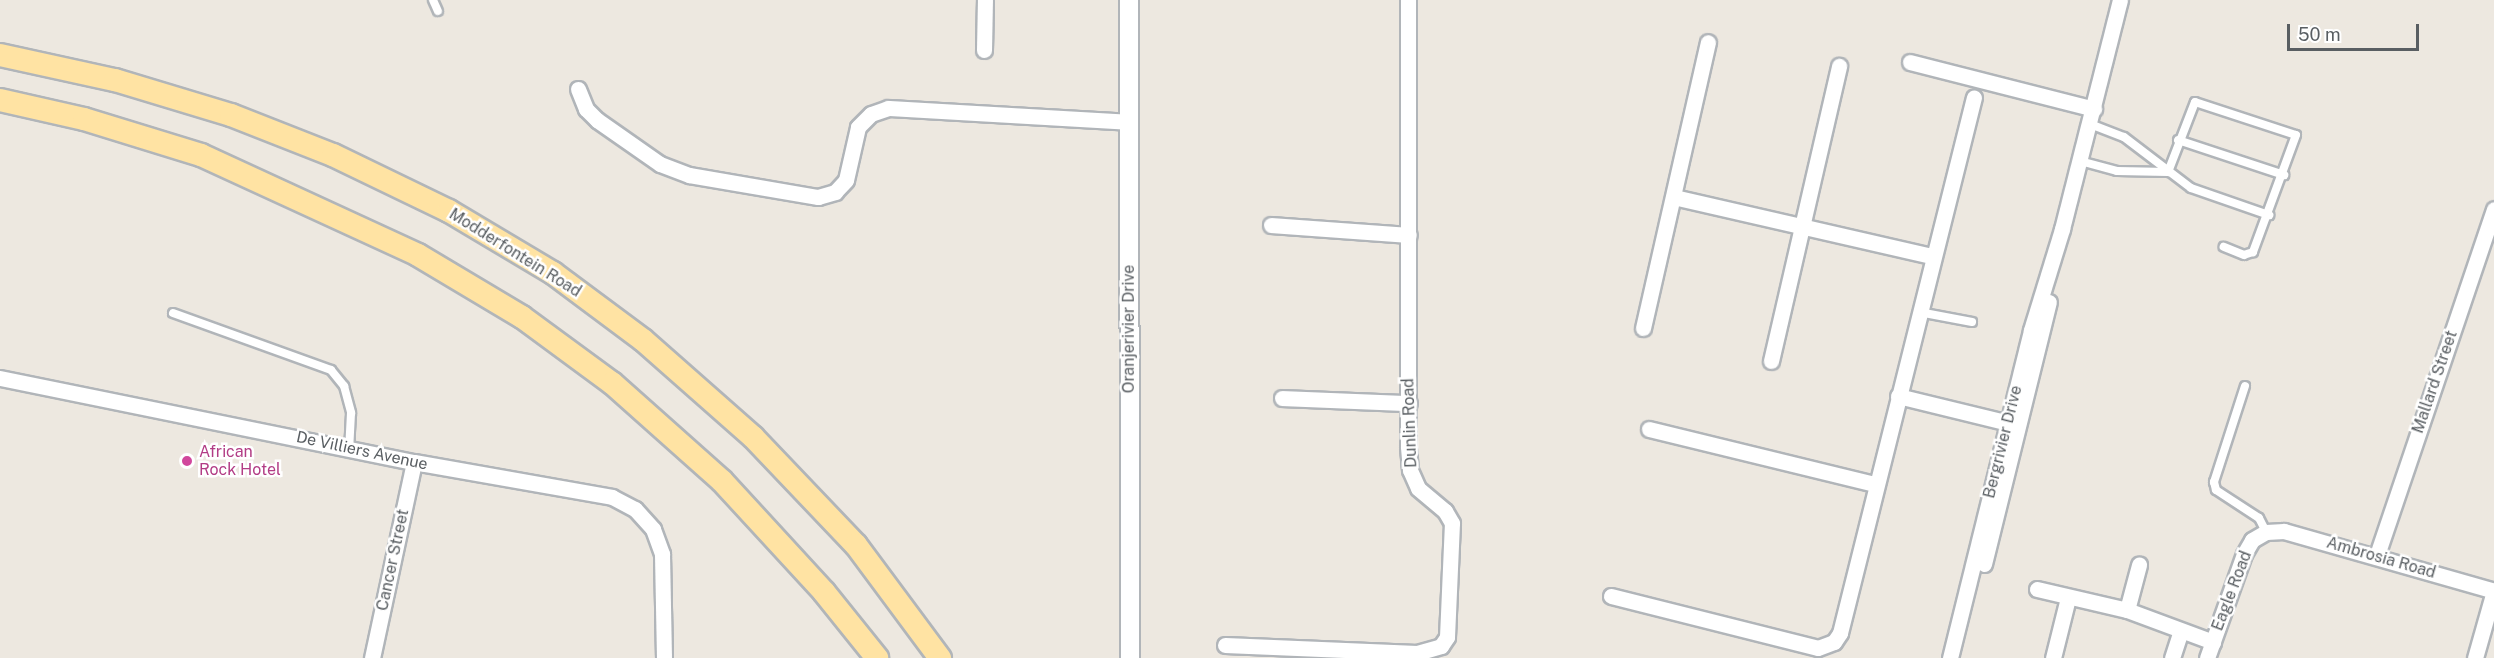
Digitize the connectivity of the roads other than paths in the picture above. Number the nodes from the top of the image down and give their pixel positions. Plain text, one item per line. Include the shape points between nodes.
1 (433, 0) edge
2 (985, 0) edge
3 (1129, 0) edge
4 (1408, 0) edge
5 (2120, 0) edge
6 (438, 11) dead end
7 (1708, 42) dead end
8 (984, 50) dead end
9 (0, 55) edge
10 (1910, 62) dead end
11 (1839, 66) dead end
12 (578, 89) dead end
13 (1974, 97) dead end
14 (0, 100) edge
15 (2094, 109) junction
16 (1129, 122) junction
17 (2090, 124) junction
18 (2178, 140) junction
19 (2080, 161) junction
20 (2168, 172) junction
21 (2284, 175) junction
22 (1674, 197) junction
23 (2494, 209) edge
24 (2269, 215) junction
25 (1271, 225) dead end
26 (1803, 226) junction
27 (1409, 235) junction
28 (2224, 247) dead end
29 (1932, 256) junction
30 (1919, 312) junction
31 (173, 313) dead end
32 (1972, 322) dead end
33 (1643, 328) dead end
34 (1771, 361) dead end
35 (0, 378) edge
36 (2245, 386) dead end
37 (1898, 396) junction
38 (1282, 398) dead end
39 (1409, 403) junction
40 (2013, 425) junction
41 (1649, 429) dead end
42 (349, 447) junction
43 (414, 462) junction
44 (1874, 484) junction
45 (2266, 532) junction
46 (2377, 555) junction
47 (2139, 565) dead end
48 (2037, 589) dead end
49 (2494, 591) edge
50 (1611, 596) dead end
51 (2068, 598) junction
52 (2127, 610) junction
53 (2181, 631) junction
54 (2213, 642) junction
55 (1225, 645) dead end
56 (372, 658) edge
57 (664, 658) edge
58 (877, 658) edge
59 (940, 658) edge
60 (1130, 658) edge
61 (1950, 658) edge
62 (1960, 658) edge
63 (2053, 658) edge
64 (2172, 658) edge
65 (2208, 658) edge
66 (2475, 658) edge

1 - 6 lane
2 - 8 street
3 - 16 street, Oranjerivier Drive
4 - 27 street, Dunlin Road
5 - 15 street, Bergrivier Drive
7 - 22 street
9 - 59 main road, Modderfontein Road via 125,84 231,115 313,147 449,211 553,273 643,340 753,437 856,546
10 - 15 street
11 - 26 street
12 - 16 street via 586,109 597,120 660,164 689,175 818,197 835,192 846,180 858,127 871,114 888,108
13 - 29 street
14 - 58 main road via 84,119 201,155 418,255 522,317 612,383 722,481 824,592
15 - 17 street, Bergrivier Drive
16 - 60 street, Oranjerivier Drive
17 - 19 street, Bergrivier Drive
17 - 20 lane via 2124,137
18 - 20 lane
18 - 21 lane
18 - 21 lane via 2191,106 2198,102 2290,131 2296,138
19 - 20 lane via 2117,171
19 - 40 street, Bergrivier Drive
20 - 24 lane via 2191,188
21 - 24 lane
22 - 26 street
22 - 33 street
23 - 46 street, Mallard Street
24 - 28 lane via 2250,254
25 - 27 street
26 - 29 street
26 - 34 street
27 - 39 street, Dunlin Road
29 - 30 street
30 - 32 lane
30 - 37 street
31 - 42 lane via 331,370 344,386 349,404
35 - 42 street, De Villiers Avenue
36 - 45 lane via 2214,482 2216,490 2259,518
37 - 40 street
37 - 44 street
38 - 39 street
39 - 55 street, Dunlin Road via 1410,470 1418,488 1445,511 1452,523 1450,625 1441,646 1417,653
40 - 61 street, Bergrivier Drive
40 - 62 street, Bergrivier Drive
41 - 44 street
42 - 43 street, De Villiers Avenue
43 - 56 street, Cancer Street
43 - 57 street, De Villiers Avenue via 612,497 635,509 653,529 662,554
44 - 50 street via 1840,633 1825,647
45 - 46 street, Ambrosia Road via 2284,531
45 - 54 street, Eagle Road via 2253,540 2244,554
46 - 49 street, Ambrosia Road
47 - 52 street
48 - 51 street
49 - 66 street
51 - 52 street
51 - 63 street
52 - 53 street
53 - 54 street
53 - 64 street
54 - 65 street, Eagle Road

